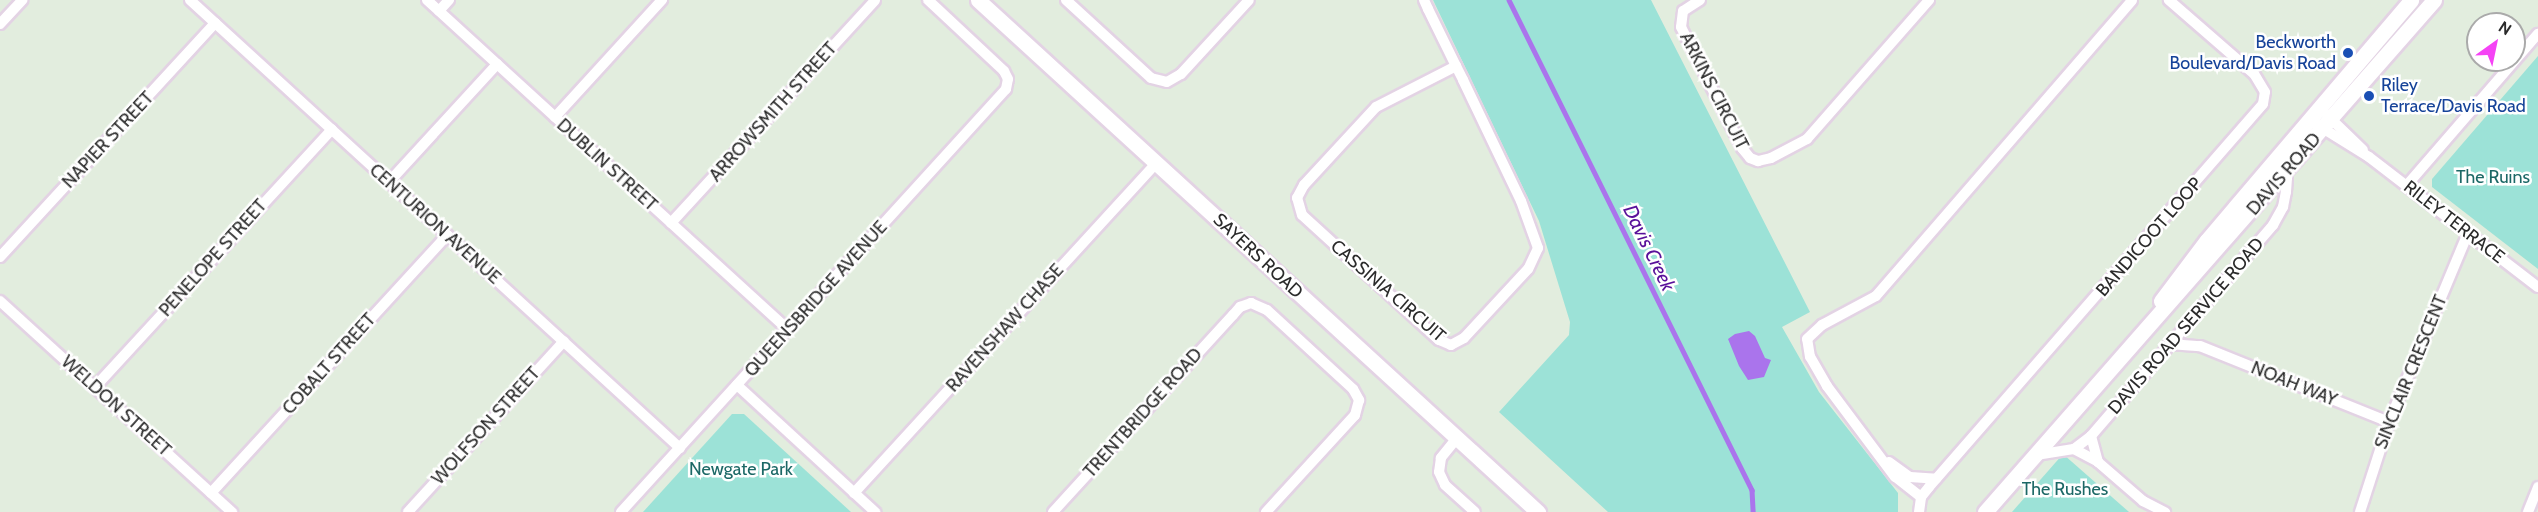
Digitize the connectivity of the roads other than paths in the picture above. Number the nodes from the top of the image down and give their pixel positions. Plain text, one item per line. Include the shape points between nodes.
1 (22, 0) edge
2 (190, 0) edge
3 (426, 0) edge
4 (448, 0) edge
5 (662, 0) edge
6 (875, 0) edge
7 (928, 0) edge
8 (978, 0) edge
9 (1066, 0) edge
10 (1249, 0) edge
11 (1424, 0) edge
12 (1700, 0) edge
13 (1929, 0) edge
14 (2132, 0) edge
15 (2169, 0) edge
16 (2411, 0) edge
17 (2430, 2) edge
18 (439, 11) junction
19 (215, 23) junction
20 (0, 24) edge
21 (2538, 34) edge
22 (497, 64) junction
23 (1456, 66) junction
24 (555, 117) junction
25 (2321, 119) junction
26 (332, 129) junction
27 (1156, 163) junction
28 (2280, 166) junction
29 (389, 182) junction
30 (2407, 186) junction
31 (671, 223) junction
32 (2468, 233) junction
33 (447, 235) junction
34 (0, 257) edge
35 (2538, 287) edge
36 (0, 301) edge
37 (2187, 324) junction
38 (788, 330) junction
39 (564, 340) junction
40 (2169, 345) junction
41 (2200, 346) junction
42 (737, 385) junction
43 (95, 387) junction
44 (2389, 422) junction
45 (2091, 436) junction
46 (1457, 438) junction
47 (680, 448) junction
48 (2074, 449) junction
49 (2036, 455) junction
50 (1884, 459) junction
51 (2098, 462) junction
52 (1936, 479) junction
53 (2538, 488) edge
54 (211, 493) junction
55 (855, 493) junction
56 (1921, 497) junction
57 (232, 512) edge
58 (408, 512) edge
59 (621, 512) edge
60 (875, 512) edge
61 (1053, 512) edge
62 (1266, 512) edge
63 (1475, 512) edge
64 (1538, 512) edge
65 (1919, 512) edge
66 (1985, 512) edge
67 (2165, 512) edge
68 (2360, 512) edge
69 (2528, 512) edge

1 - 20 street
2 - 19 street, CENTURION AVENUE
3 - 18 street, DUBLIN STREET
4 - 18 street
5 - 24 street
6 - 31 street, ARROWSMITH STREET
7 - 38 street, QUEENSBRIDGE AVENUE via 1004,70 1008,83
8 - 27 main road, SAYERS ROAD
9 - 10 street via 1151,78 1167,82 1178,78
11 - 23 street, CASSINIA CIRCUIT
12 - 13 street, ARKINS CIRCUIT via 1683,11 1680,27 1742,148 1758,161 1771,159 1807,139
14 - 50 street via 1876,296 1810,334 1806,344 1810,357 1827,386
15 - 52 street, BANDICOOT LOOP via 2254,74 2265,92 2264,104
16 - 25 main road, DAVIS ROAD
17 - 25 main road, DAVIS ROAD
18 - 22 street, DUBLIN STREET
19 - 26 street, CENTURION AVENUE
19 - 34 street, NAPIER STREET
21 - 30 street
22 - 24 street, DUBLIN STREET
22 - 29 street
23 - 23 street, CASSINIA CIRCUIT via 1376,107 1304,185 1297,198 1302,215 1439,340 1451,345 1464,338 1528,269 1538,248 1521,201
24 - 31 street, DUBLIN STREET
25 - 28 main road, DAVIS ROAD
25 - 30 street, RILEY TERRACE
26 - 29 street, CENTURION AVENUE
26 - 43 street, PENELOPE STREET
27 - 46 main road, SAYERS ROAD
27 - 55 street, RAVENSHAW CHASE
28 - 37 street, DAVIS ROAD SERVICE ROAD via 2287,178 2283,207 2273,225
28 - 49 main road, DAVIS ROAD via 2182,291 2130,344
29 - 33 street, CENTURION AVENUE
30 - 32 street, RILEY TERRACE
31 - 38 street, DUBLIN STREET
32 - 35 street, RILEY TERRACE
32 - 44 street, SINCLAIR CRESCENT
33 - 39 street, CENTURION AVENUE
33 - 54 street, COBALT STREET
36 - 43 street, WELDON STREET
37 - 40 street, DAVIS ROAD SERVICE ROAD
37 - 41 street
38 - 42 street, QUEENSBRIDGE AVENUE
39 - 47 street, CENTURION AVENUE
39 - 58 street, WOLFSON STREET
40 - 41 street, NOAH WAY
40 - 45 street, DAVIS ROAD SERVICE ROAD
41 - 44 street, NOAH WAY
42 - 47 street, QUEENSBRIDGE AVENUE
42 - 55 street
43 - 54 street, WELDON STREET
44 - 68 street, SINCLAIR CRESCENT
45 - 48 street, DAVIS ROAD SERVICE ROAD
45 - 51 street
46 - 63 street via 1441,458 1440,472 1445,485
46 - 64 main road, SAYERS ROAD
47 - 59 street, QUEENSBRIDGE AVENUE
48 - 49 street, DAVIS ROAD SERVICE ROAD
48 - 51 street
49 - 66 main road, DAVIS ROAD
50 - 52 street via 1910,477
50 - 56 street via 1902,484
51 - 67 street via 2143,501
52 - 56 street, BANDICOOT LOOP
53 - 69 street
54 - 57 street, WELDON STREET
55 - 60 street
56 - 65 street
61 - 62 street, TRENTBRIDGE ROAD via 1245,304 1262,306 1353,389 1359,400 1355,414

